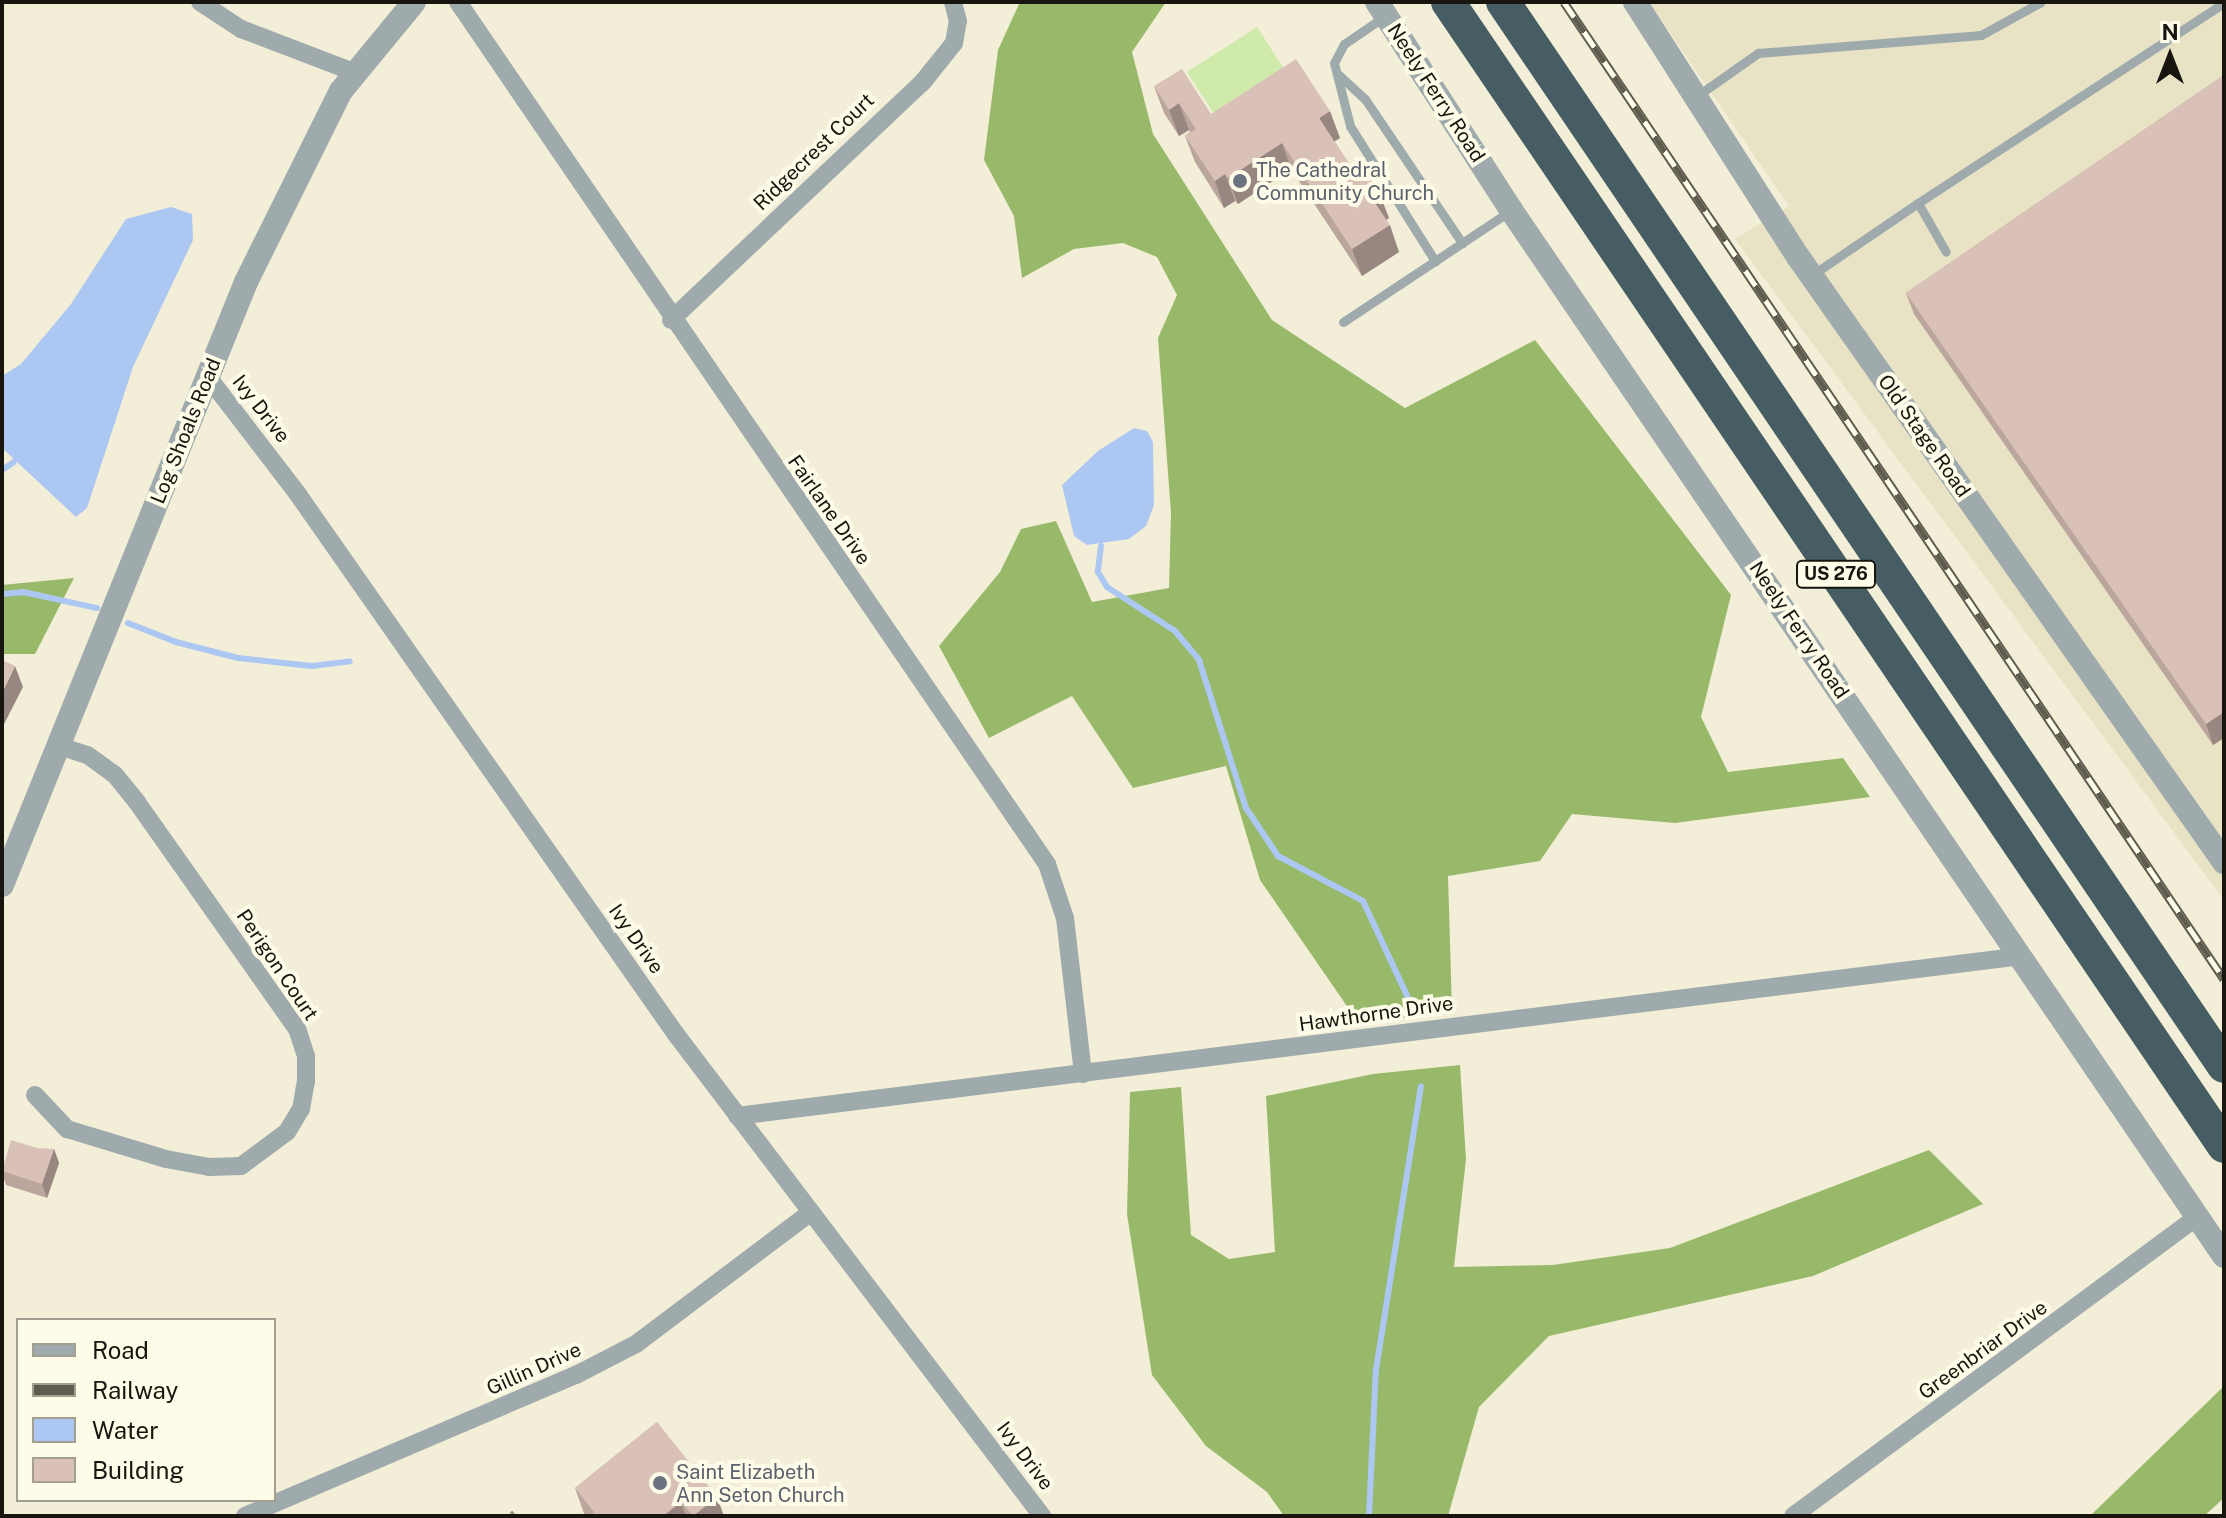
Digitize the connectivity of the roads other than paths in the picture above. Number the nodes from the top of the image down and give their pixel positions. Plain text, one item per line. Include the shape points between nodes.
1 (200, 2) edge
2 (414, 2) edge
3 (458, 2) edge
4 (1448, 2) edge
5 (1503, 2) edge
6 (1635, 2) edge
7 (2041, 2) edge
8 (2224, 3) edge
9 (958, 5) edge
10 (1382, 9) edge
11 (356, 73) junction
12 (1339, 75) junction
13 (1694, 98) junction
14 (1918, 203) junction
15 (1511, 210) junction
16 (1462, 243) junction
17 (1946, 252) dead end
18 (1435, 261) junction
19 (1812, 275) junction
20 (671, 320) junction
21 (1343, 322) dead end
22 (208, 377) junction
23 (60, 746) junction
24 (2223, 858) edge
25 (2, 885) edge
26 (2021, 956) junction
27 (2224, 1066) edge
28 (1083, 1074) junction
29 (35, 1095) dead end
30 (737, 1116) junction
31 (2224, 1146) edge
32 (811, 1212) junction
33 (2197, 1217) junction
34 (2224, 1256) edge
35 (245, 1516) edge
36 (1042, 1516) edge
37 (1793, 1516) edge

1 - 11 street via 241,29
2 - 11 street, Log Shoals Road
3 - 20 street, Fairlane Drive
4 - 31 highway, US 276
5 - 27 highway, US 276
6 - 13 street, Old Stage Road
7 - 13 lane via 1981,35 1758,53
8 - 14 lane
9 - 20 street, Ridgecrest Court via 954,43 922,83
10 - 12 lane via 1334,55
10 - 15 street, Neely Ferry Road
11 - 22 street, Log Shoals Road via 293,182
12 - 16 lane via 1365,99
12 - 18 lane via 1350,126
13 - 19 street, Old Stage Road
14 - 17 lane
14 - 19 lane
15 - 16 lane
15 - 26 street, Neely Ferry Road
16 - 18 lane
18 - 21 lane
19 - 24 street, Old Stage Road
20 - 28 street, Fairlane Drive via 1047,864 1065,918
22 - 23 street, Log Shoals Road
22 - 30 street, Ivy Drive via 297,493
23 - 25 street, Log Shoals Road
23 - 29 street, Perigon Court via 87,755 115,775 137,802 297,1029 306,1056 306,1082 301,1109 287,1132 266,1152 230,1166 166,1159 67,1129
26 - 28 street, Hawthorne Drive
26 - 33 street, Neely Ferry Road
28 - 30 street, Hawthorne Drive
30 - 32 street, Ivy Drive
32 - 35 street, Gillin Drive via 636,1344 576,1375
32 - 36 street, Ivy Drive
33 - 34 street, Neely Ferry Road
33 - 37 street, Greenbriar Drive

